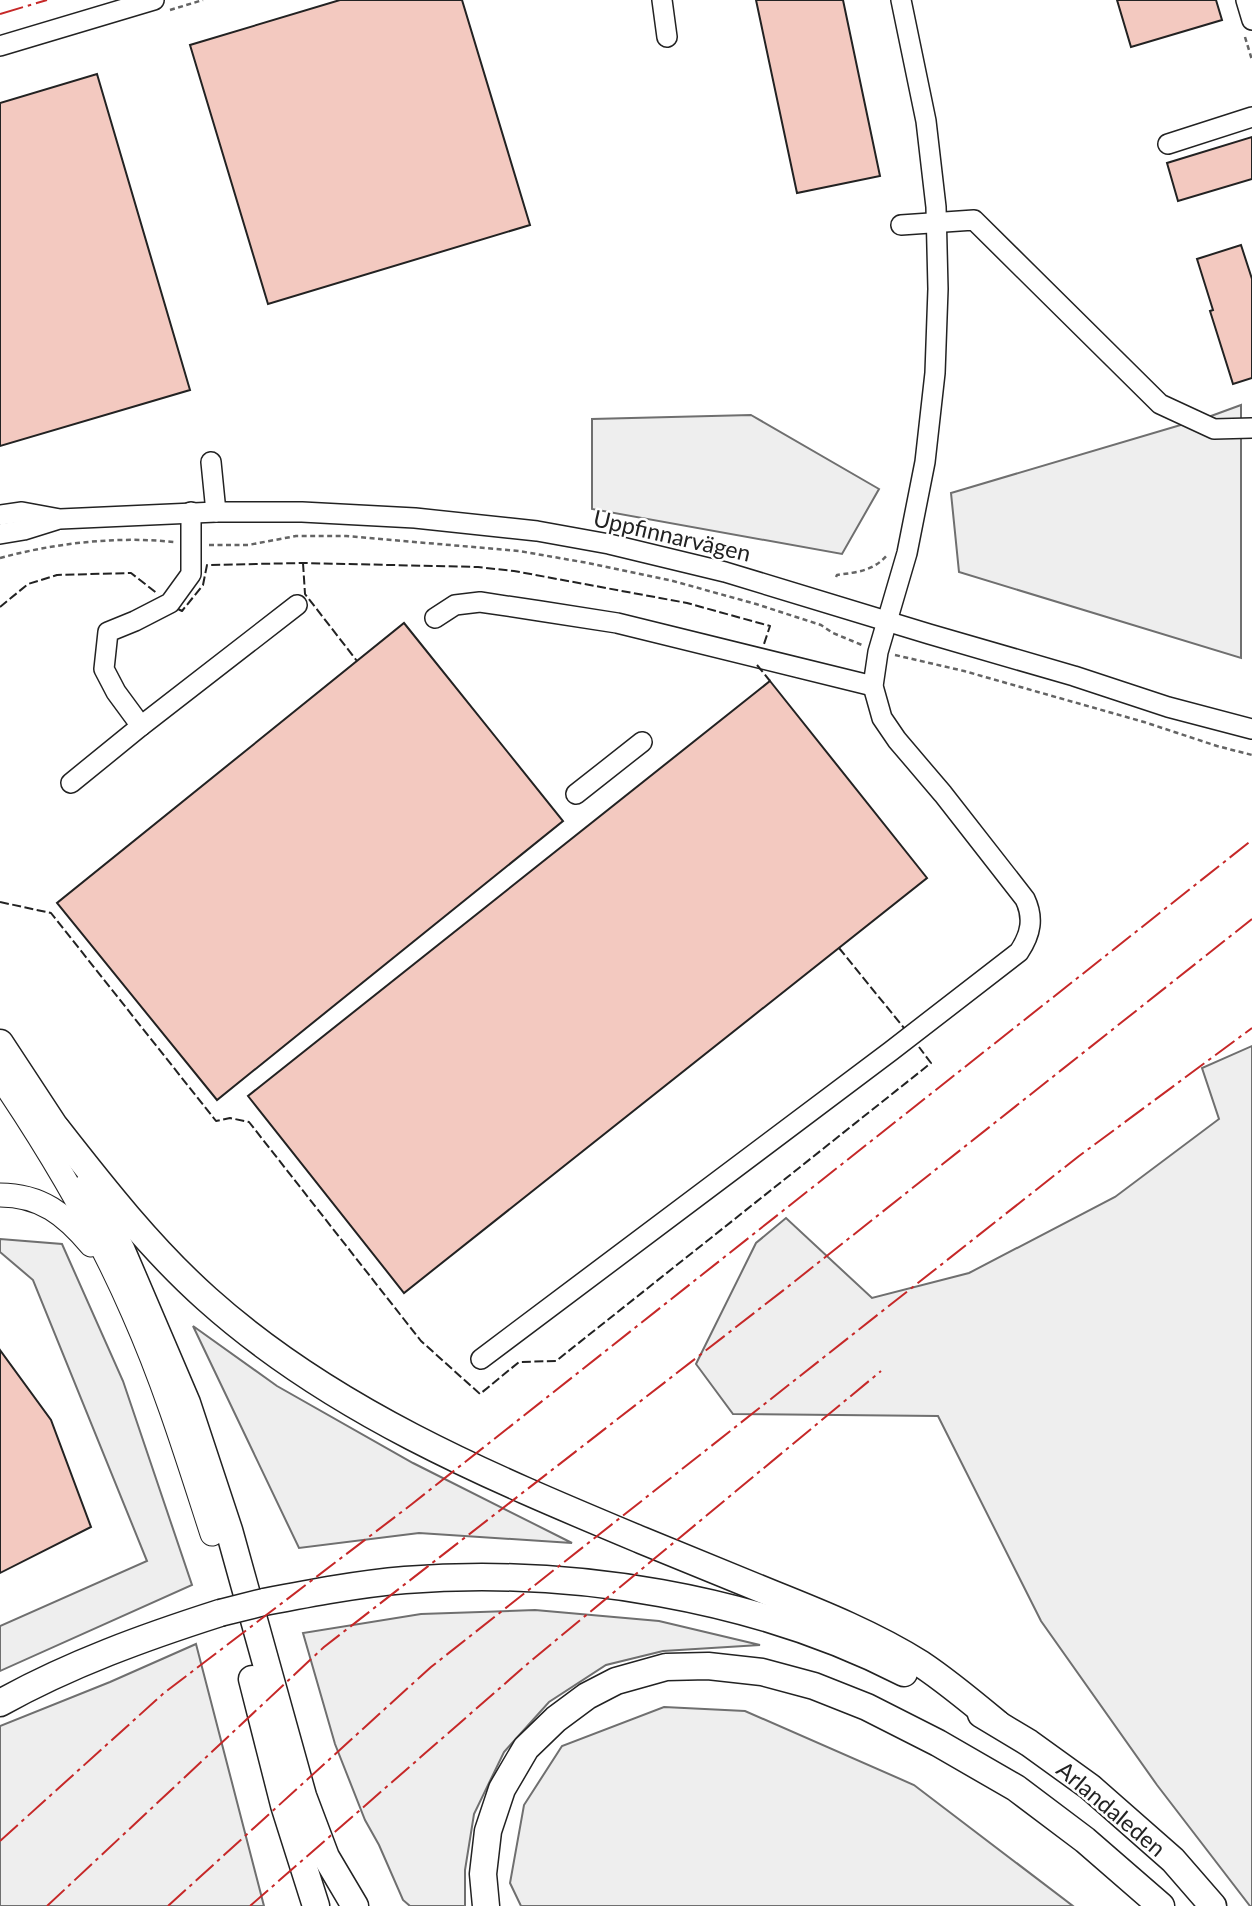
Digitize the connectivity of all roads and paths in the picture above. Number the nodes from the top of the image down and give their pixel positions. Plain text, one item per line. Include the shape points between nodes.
1 (155, 0) edge
2 (662, 0) edge
3 (901, 0) edge
4 (1246, 0) edge
5 (1252, 20) edge
6 (667, 37) dead end
7 (0, 46) edge
8 (1252, 117) edge
9 (1168, 144) dead end
10 (937, 222) junction
11 (901, 225) dead end
12 (1252, 428) edge
13 (211, 462) dead end
14 (191, 512) junction
15 (216, 512) junction
16 (0, 515) edge
17 (60, 519) junction
18 (0, 534) edge
19 (191, 544) junction
20 (890, 549) dead end
21 (0, 558) edge
22 (836, 577) dead end
23 (297, 605) dead end
24 (435, 618) dead end
25 (887, 621) junction
26 (878, 652) junction
27 (873, 686) junction
28 (141, 726) junction
29 (1252, 729) edge
30 (642, 742) dead end
31 (1252, 755) edge
32 (71, 783) dead end
33 (576, 794) dead end
34 (0, 1042) edge
35 (0, 1077) edge
36 (57, 1129) junction
37 (0, 1195) edge
38 (114, 1271) junction
39 (481, 1359) dead end
40 (212, 1534) joint
41 (0, 1703) edge
42 (998, 1723) junction
43 (316, 1906) edge
44 (355, 1906) edge
45 (486, 1906) edge
46 (1161, 1906) edge
47 (1213, 1906) edge

1 - 7 street
2 - 6 street
3 - 10 street via 926,121
4 - 5 street
8 - 9 street
10 - 11 street
10 - 12 street via 974,220 1160,404 1214,429
10 - 25 street via 935,373 925,462 908,552
13 - 15 street
14 - 15 street, Uppfinnarvägen
14 - 17 street, Uppfinnarvägen
14 - 19 street
15 - 25 street, Uppfinnarvägen via 415,518 537,531 673,558
16 - 17 street, Uppfinnarvägen via 22,512
17 - 18 street, Uppfinnarvägen
19 - 21 path via 158,540 94,543
19 - 26 path via 248,545 296,536 346,536 520,551 696,587 821,625
19 - 28 street via 191,574 170,603 107,632 104,668
20 - 22 path via 879,565
23 - 28 street
24 - 27 street via 455,605 480,603 618,623
25 - 26 street
25 - 29 street, Uppfinnarvägen
26 - 27 street
26 - 31 path via 964,671
27 - 39 street via 882,718 897,740 1025,899 1031,920 1027,941 1019,952 891,1051
28 - 32 street
30 - 33 street
34 - 36 highway
35 - 38 main road via 77,1199
36 - 42 highway via 96,1179 206,1299 251,1336 344,1399 416,1441 500,1480 883,1643 920,1664
36 - 44 highway via 122,1251 187,1403 229,1530 303,1796 326,1857
37 - 38 main road via 33,1199 60,1214
38 - 40 main road via 174,1417
40 - 43 highway via 284,1805
41 - 42 highway, bridge via 94,1658 220,1613 346,1586 456,1578 559,1581 643,1591 731,1609 830,1640
42 - 47 highway, Arlandaleden via 1090,1787 1173,1860
45 - 46 highway via 483,1874 488,1831 502,1788 526,1748 556,1719 616,1681 666,1667 708,1666 762,1672 814,1686 938,1743 1016,1788

